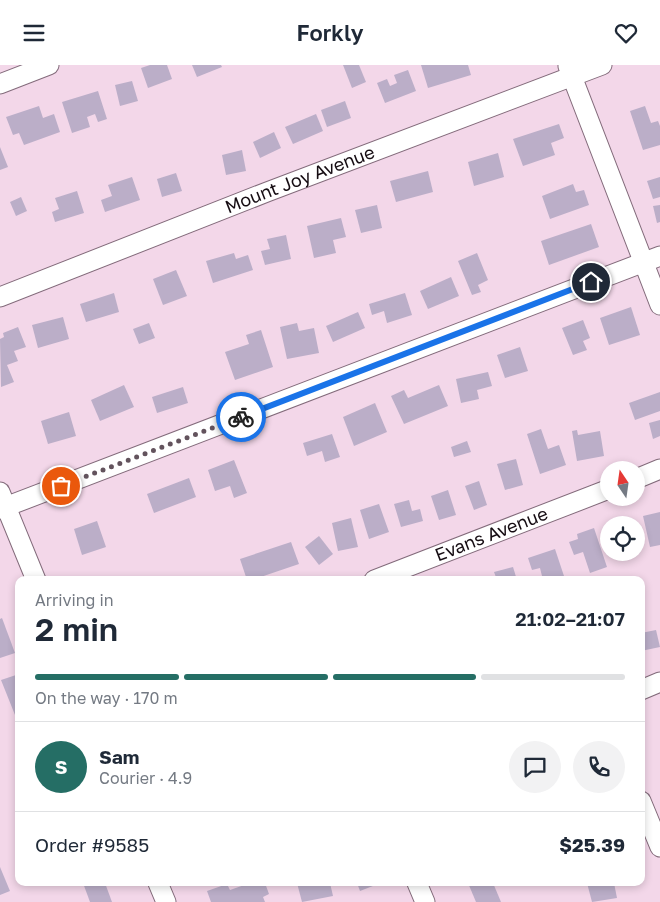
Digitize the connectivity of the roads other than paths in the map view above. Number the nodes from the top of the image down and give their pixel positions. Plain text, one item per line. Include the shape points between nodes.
1 (49, 65) edge
2 (602, 65) edge
3 (570, 71) edge
4 (0, 84) edge
5 (652, 259) edge
6 (0, 297) edge
7 (660, 305) edge
8 (660, 469) edge
9 (645, 475) edge
10 (600, 492) edge
11 (2, 503) edge
12 (34, 576) edge
13 (384, 576) edge
14 (660, 682) edge
15 (645, 688) edge
16 (645, 811) edge
17 (660, 847) edge
18 (159, 886) edge
19 (418, 886) edge
20 (166, 902) edge
21 (425, 902) edge

1 - 4 street
2 - 3 street, Mount Joy Avenue
3 - 5 street
3 - 6 street, Mount Joy Avenue
5 - 7 street
5 - 11 street
8 - 9 street
10 - 13 street, Evans Avenue
11 - 12 street
14 - 15 street
16 - 17 street
18 - 20 street
19 - 21 street

